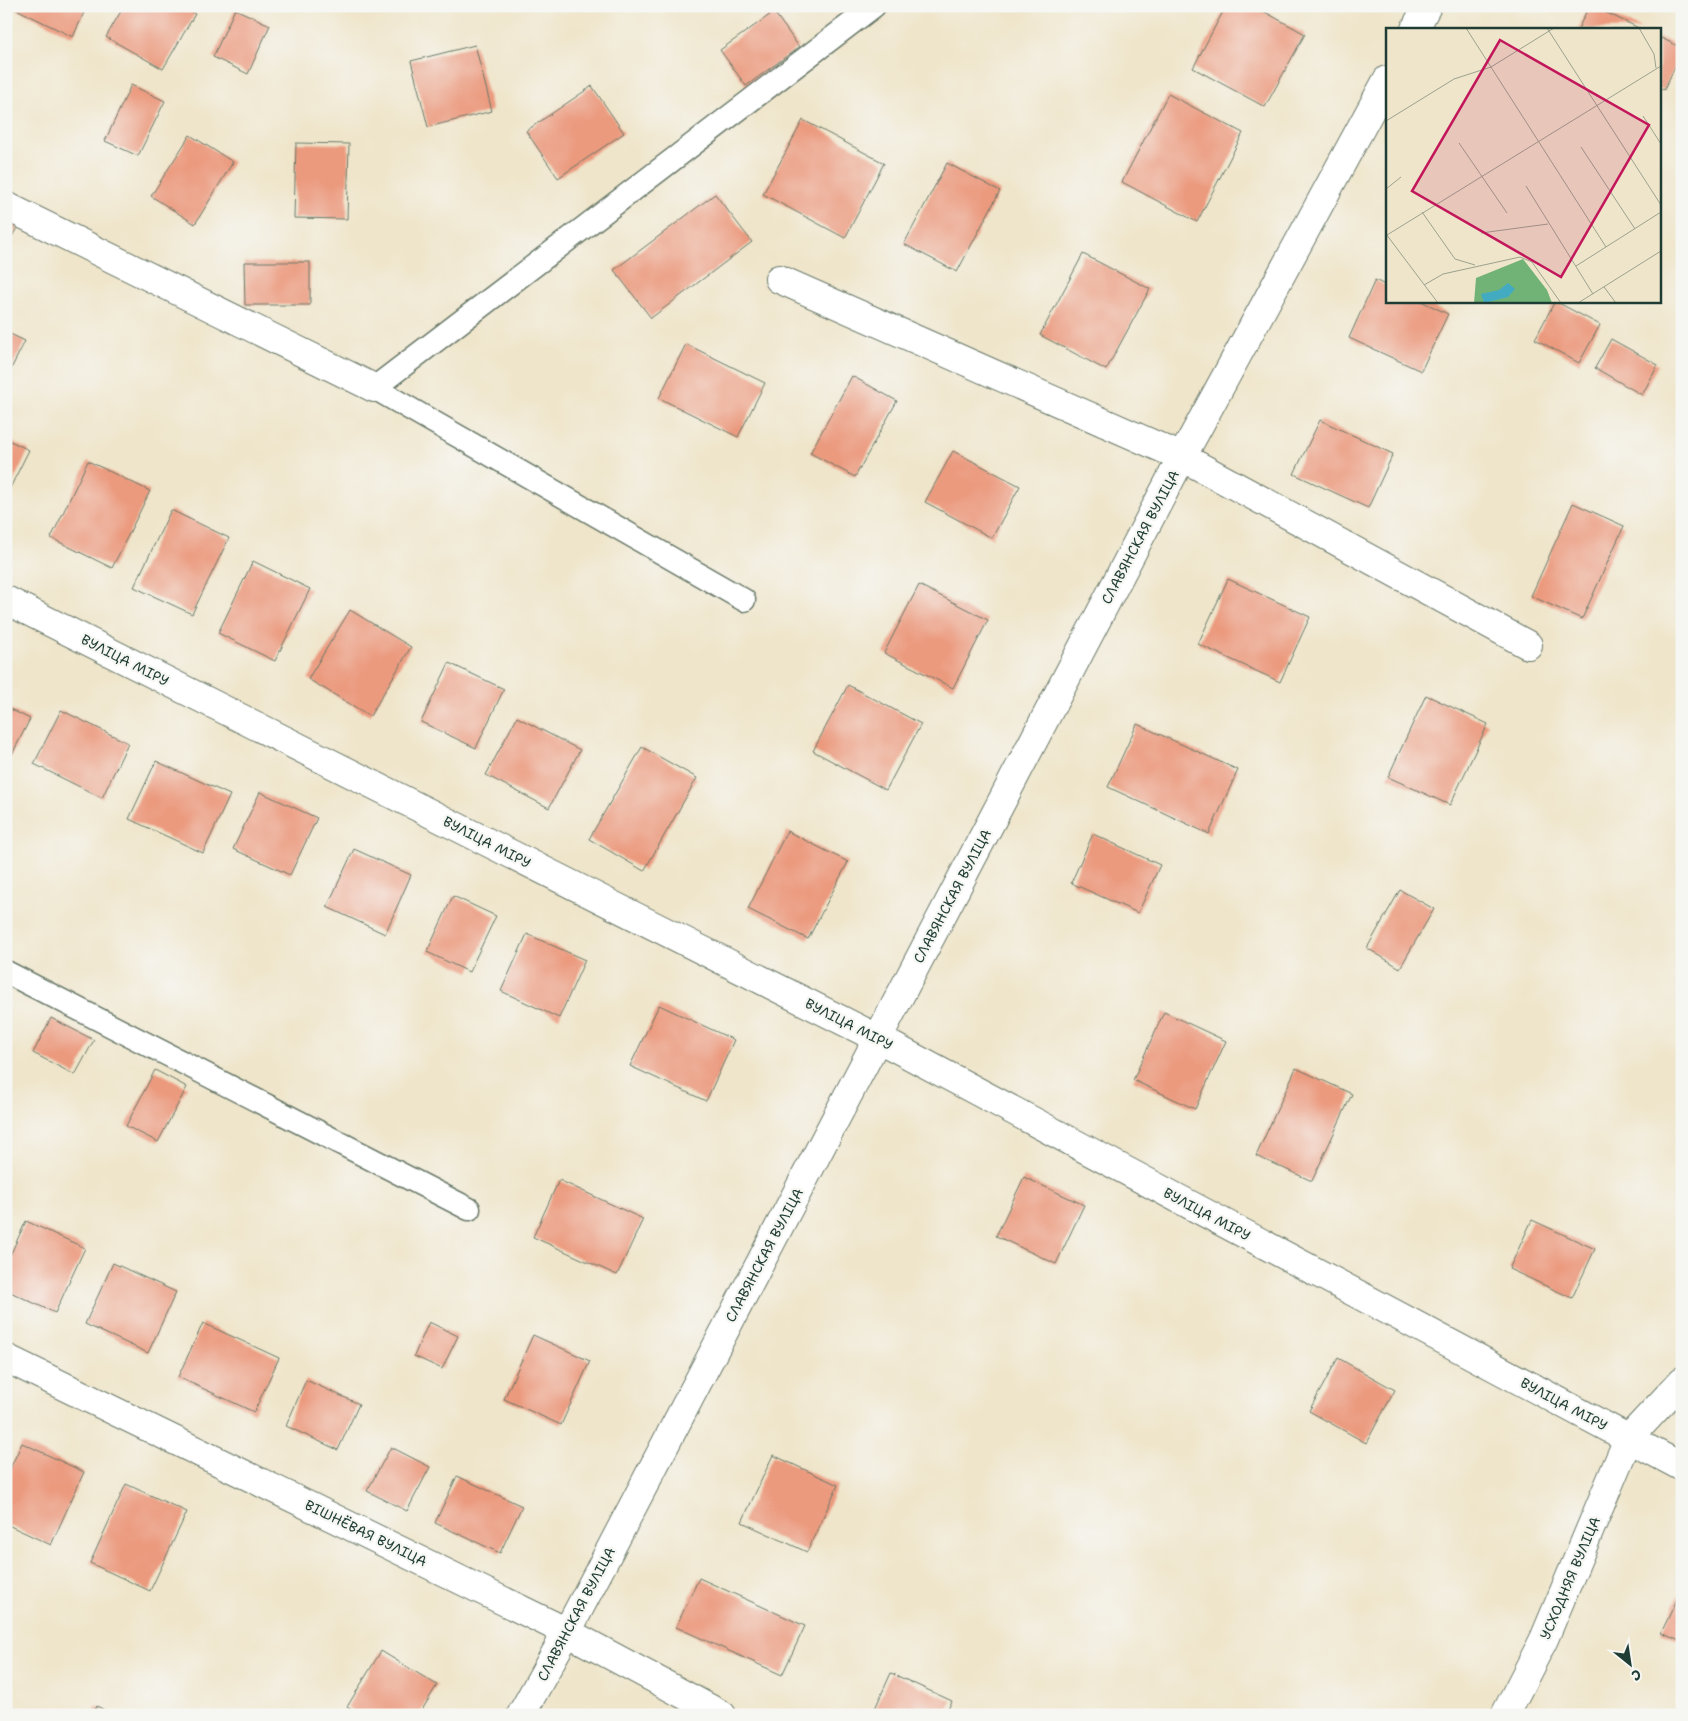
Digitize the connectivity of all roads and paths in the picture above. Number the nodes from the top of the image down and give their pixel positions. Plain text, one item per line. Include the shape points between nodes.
1 (874, 6) edge
2 (1427, 6) edge
3 (1415, 28) edge
4 (1386, 82) edge
5 (6, 206) edge
6 (779, 279) dead end
7 (374, 388) junction
8 (1182, 457) junction
9 (6, 600) edge
10 (744, 600) dead end
11 (1528, 645) dead end
12 (6, 972) edge
13 (878, 1038) junction
14 (469, 1209) dead end
15 (6, 1358) edge
16 (1682, 1381) edge
17 (1628, 1439) junction
18 (1682, 1467) edge
19 (567, 1632) junction
20 (521, 1715) edge
21 (722, 1715) edge
22 (1505, 1715) edge

1 - 7 lane
2 - 3 street
4 - 8 street, СЛАВЯНСКАЯ ВУЛІЦА
5 - 7 street
6 - 8 street
7 - 10 lane
8 - 11 street
8 - 13 street, СЛАВЯНСКАЯ ВУЛІЦА
9 - 13 street, ВУЛІЦА МІРУ
12 - 14 lane
13 - 17 street, ВУЛІЦА МІРУ
13 - 19 street, СЛАВЯНСКАЯ ВУЛІЦА
15 - 19 street, ВІШНЁВАЯ ВУЛІЦА
16 - 17 street
17 - 18 street, ВУЛІЦА МІРУ
17 - 22 street, УСХОДНЯЯ ВУЛІЦА via 1544,1640
19 - 20 street, СЛАВЯНСКАЯ ВУЛІЦА
19 - 21 street, ВІШНЁВАЯ ВУЛІЦА

